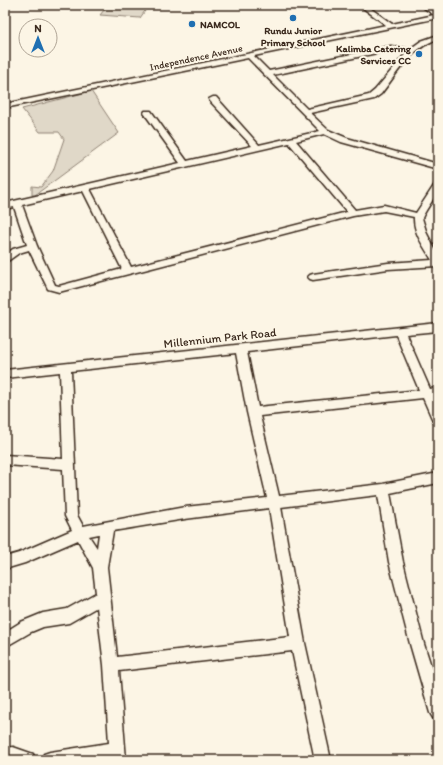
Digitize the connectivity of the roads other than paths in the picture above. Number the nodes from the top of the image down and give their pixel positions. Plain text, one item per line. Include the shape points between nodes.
1 (362, 5) edge
2 (423, 5) edge
3 (438, 16) edge
4 (391, 26) junction
5 (438, 37) edge
6 (411, 51) junction
7 (250, 56) junction
8 (267, 74) junction
9 (213, 99) dead end
10 (5, 106) edge
11 (305, 112) junction
12 (148, 113) dead end
13 (325, 132) junction
14 (290, 139) junction
15 (256, 147) junction
16 (185, 164) junction
17 (438, 168) edge
18 (438, 186) edge
19 (85, 187) junction
20 (17, 203) junction
21 (5, 206) edge
22 (353, 213) junction
23 (419, 216) junction
24 (32, 246) junction
25 (5, 260) edge
26 (438, 263) edge
27 (128, 271) junction
28 (313, 277) dead end
29 (438, 327) edge
30 (400, 332) junction
31 (241, 350) junction
32 (65, 368) junction
33 (5, 374) edge
34 (432, 392) edge
35 (253, 412) junction
36 (438, 420) edge
37 (5, 460) edge
38 (70, 464) junction
39 (438, 478) edge
40 (383, 489) junction
41 (274, 502) junction
42 (107, 526) junction
43 (80, 532) junction
44 (5, 563) edge
45 (100, 568) junction
46 (103, 596) junction
47 (5, 640) edge
48 (298, 643) junction
49 (111, 665) junction
50 (438, 712) edge
51 (117, 755) edge
52 (5, 756) edge
53 (27, 760) edge
54 (50, 760) edge
55 (323, 760) edge

1 - 4 street
2 - 3 street
3 - 4 street, Independence Avenue
4 - 7 street, Independence Avenue
5 - 6 street via 423,42
6 - 8 street via 391,48
6 - 11 street via 374,95
7 - 8 street
7 - 10 street, Independence Avenue
8 - 11 street
9 - 15 street
11 - 13 street
12 - 16 street
13 - 14 street
13 - 17 street
14 - 15 street
14 - 22 street
15 - 16 street
16 - 19 street
18 - 23 street
19 - 20 street
19 - 27 street
20 - 21 street
20 - 24 street
22 - 23 street via 384,208
22 - 27 street
23 - 26 street via 419,225
24 - 25 street via 16,251
24 - 27 street via 51,287 55,289
26 - 28 street via 388,266
29 - 30 street, Millennium Park Road
30 - 31 street, Millennium Park Road
30 - 34 street
31 - 32 street, Millennium Park Road
31 - 35 street
32 - 33 street, Millennium Park Road
32 - 38 street
34 - 35 street
34 - 36 street
35 - 41 street
37 - 38 street
38 - 43 street via 71,516
39 - 40 street
40 - 41 street
40 - 50 street via 396,562
41 - 42 street
41 - 48 street
42 - 43 street
42 - 45 street
43 - 44 street via 20,559
43 - 45 street
45 - 46 street
46 - 47 street via 69,616 43,620
46 - 49 street
48 - 49 street
48 - 55 street
49 - 51 street
51 - 54 street
52 - 53 street via 13,755

